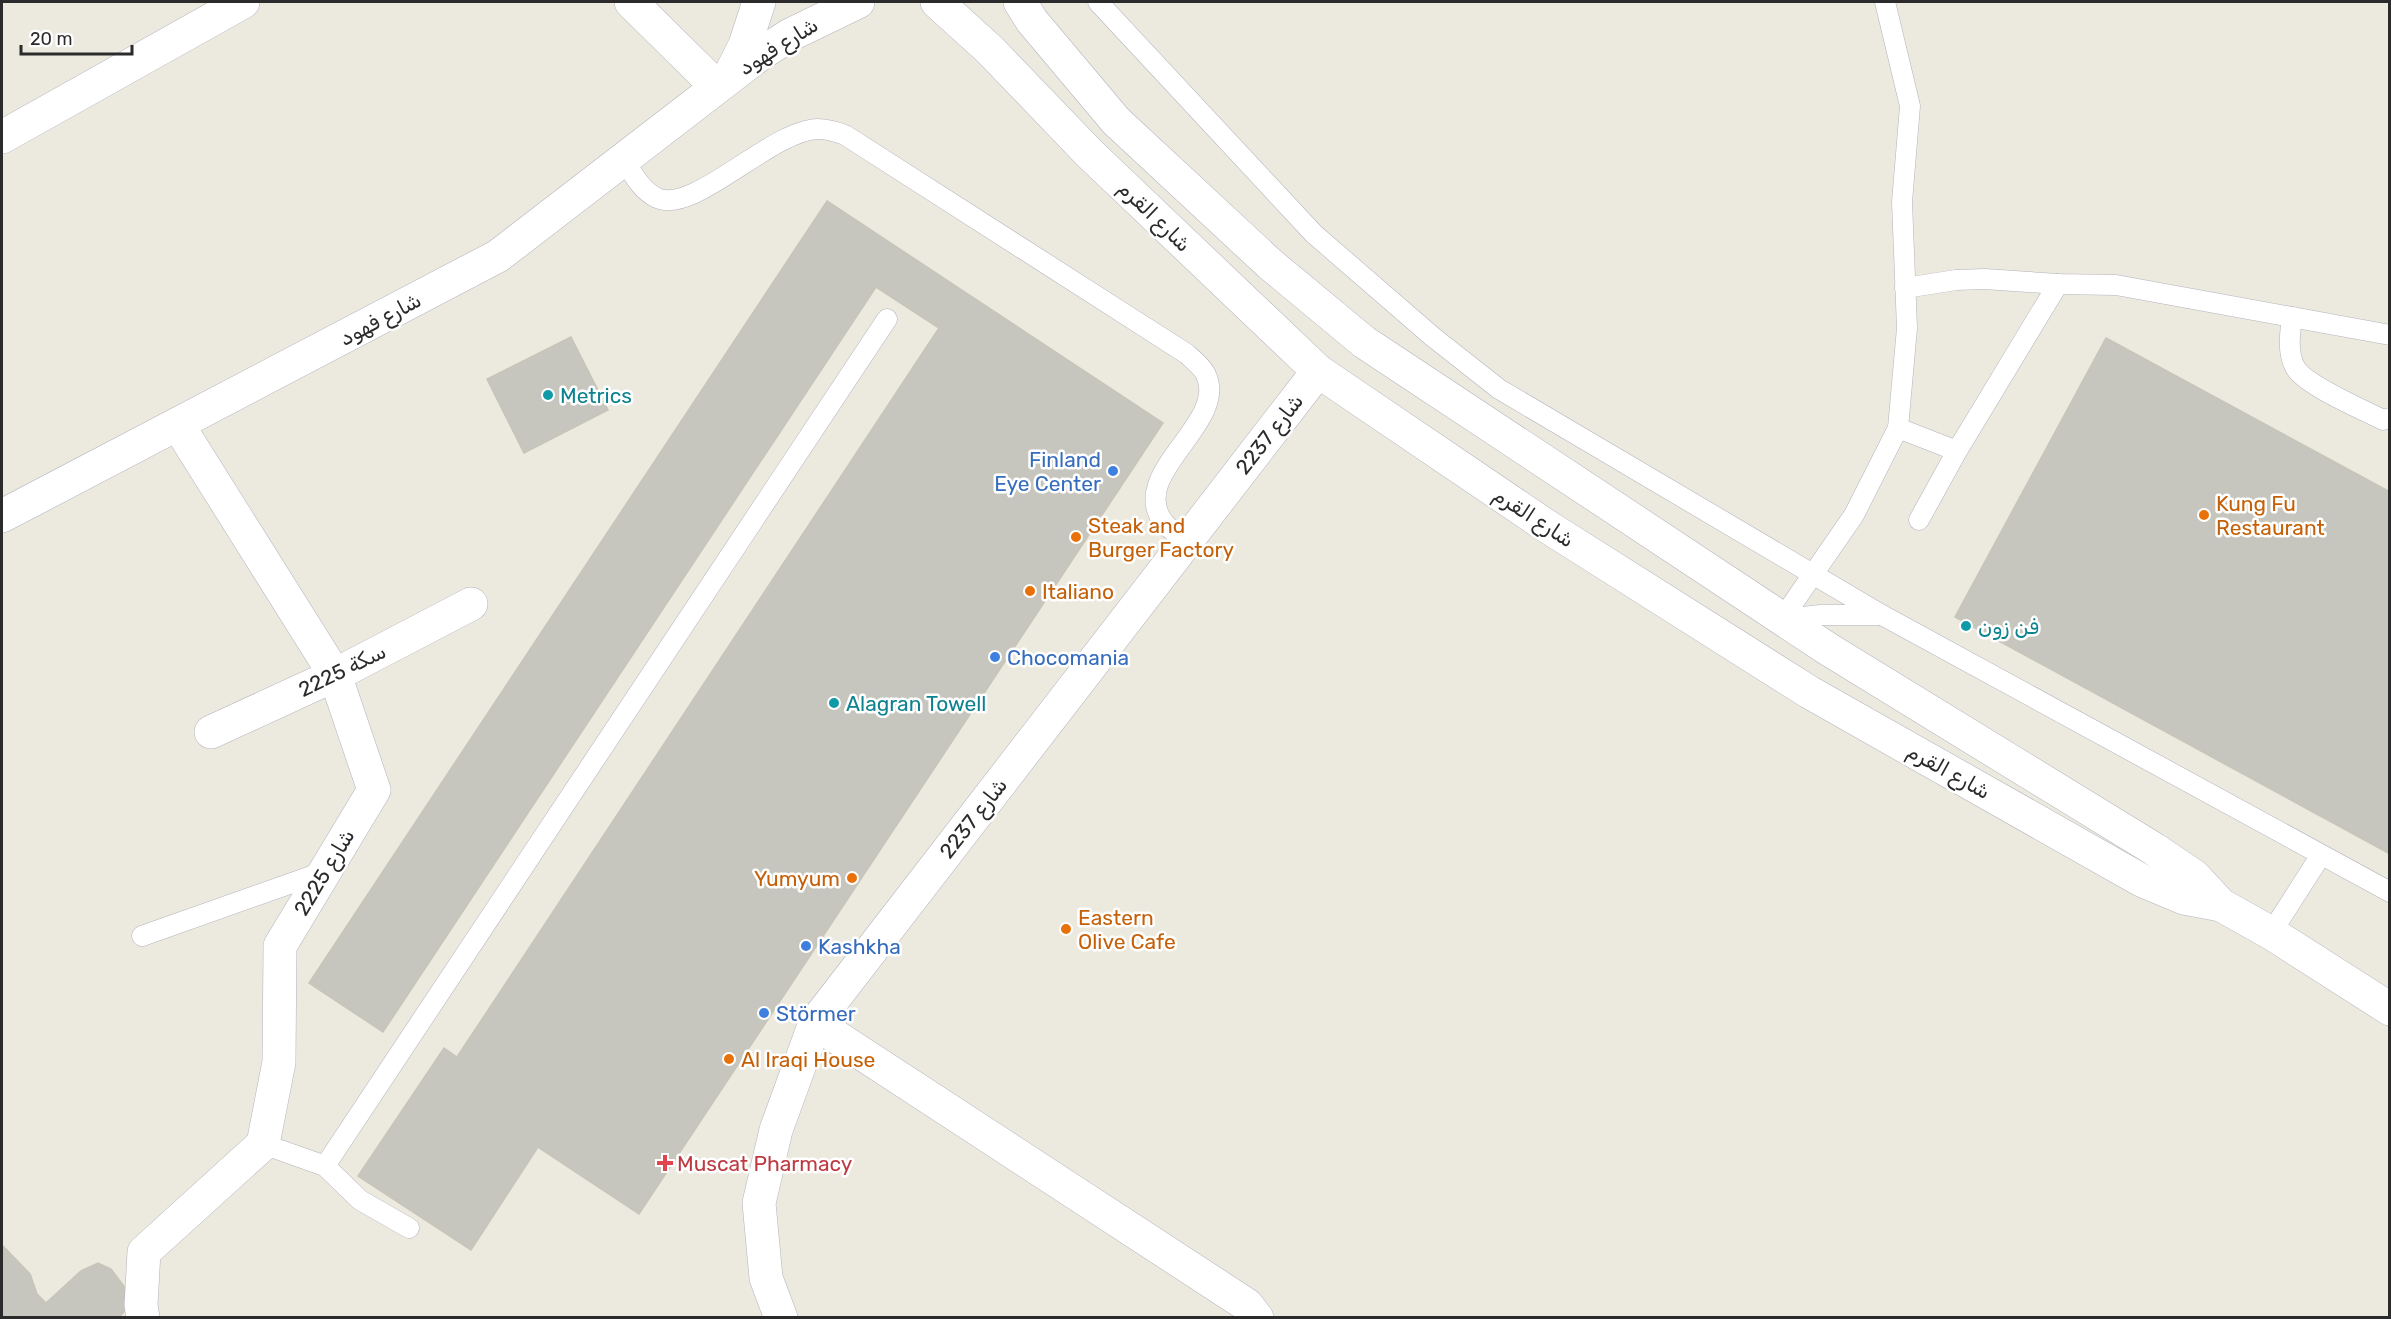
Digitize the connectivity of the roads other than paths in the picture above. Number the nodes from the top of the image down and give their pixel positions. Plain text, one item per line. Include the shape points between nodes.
1 (243, 2) edge
2 (631, 2) edge
3 (759, 2) edge
4 (858, 2) edge
5 (937, 2) edge
6 (1020, 2) edge
7 (1098, 2) edge
8 (1885, 2) edge
9 (723, 82) junction
10 (2, 136) edge
11 (624, 160) junction
12 (2058, 284) junction
13 (1905, 288) junction
14 (2292, 316) junction
15 (886, 319) dead end
16 (2388, 333) edge
17 (1318, 371) junction
18 (2390, 418) edge
19 (178, 425) junction
20 (1898, 428) junction
21 (1957, 451) junction
22 (2, 516) edge
23 (1919, 520) dead end
24 (1186, 542) junction
25 (1812, 574) junction
26 (471, 604) dead end
27 (1882, 615) junction
28 (1782, 619) junction
29 (335, 675) junction
30 (211, 732) dead end
31 (2321, 855) junction
32 (323, 872) junction
33 (2390, 892) edge
34 (2221, 905) junction
35 (2271, 933) junction
36 (142, 936) dead end
37 (2390, 1009) edge
38 (815, 1023) junction
39 (263, 1144) junction
40 (325, 1166) junction
41 (409, 1228) dead end
42 (143, 1317) edge
43 (781, 1317) edge
44 (1257, 1317) edge

1 - 10 street
2 - 9 street
3 - 9 street, شارع فهود via 745,45
4 - 9 street, شارع فهود via 790,35
5 - 17 street, شارع القرم
6 - 28 street, شارع القرم via 1116,121 1270,264 1364,342
7 - 25 lane via 1314,234 1432,337 1499,389
8 - 13 lane via 1910,106 1902,202
9 - 11 street, شارع فهود
11 - 19 street, شارع فهود via 498,256
11 - 24 lane via 640,185 659,199 670,201 692,195 793,135 819,129 845,135 1187,354 1206,373 1210,389 1206,406 1159,481 1155,495 1165,524
12 - 13 lane via 1985,279
12 - 14 lane via 2116,285
12 - 21 lane
13 - 20 lane via 1907,328
14 - 16 lane
14 - 18 lane via 2289,341 2295,368 2318,387 2383,420
15 - 40 lane
17 - 24 street, 2237 شارع
17 - 34 street, شارع القرم via 1548,527 1809,692 2141,880 2184,898
19 - 22 street, شارع فهود
19 - 29 street, شارع 2225
20 - 21 lane
20 - 25 lane via 1854,514
21 - 23 lane
24 - 38 street, 2237 شارع
25 - 27 lane
25 - 28 lane
26 - 29 street, سكة 2225
27 - 28 lane
27 - 31 lane
28 - 34 street, شارع القرم via 2154,849 2194,876
29 - 30 street, سكة 2225
29 - 32 street, شارع 2225 via 374,789
31 - 33 lane
31 - 35 lane
32 - 36 lane
32 - 39 street, شارع 2225 via 280,946 279,1062
34 - 35 street, شارع القرم
35 - 37 street, شارع القرم
38 - 43 street, 2237 شارع via 776,1130 759,1203 766,1278
38 - 44 street via 1247,1305
39 - 40 lane
39 - 42 street via 144,1252
40 - 41 lane via 360,1200

